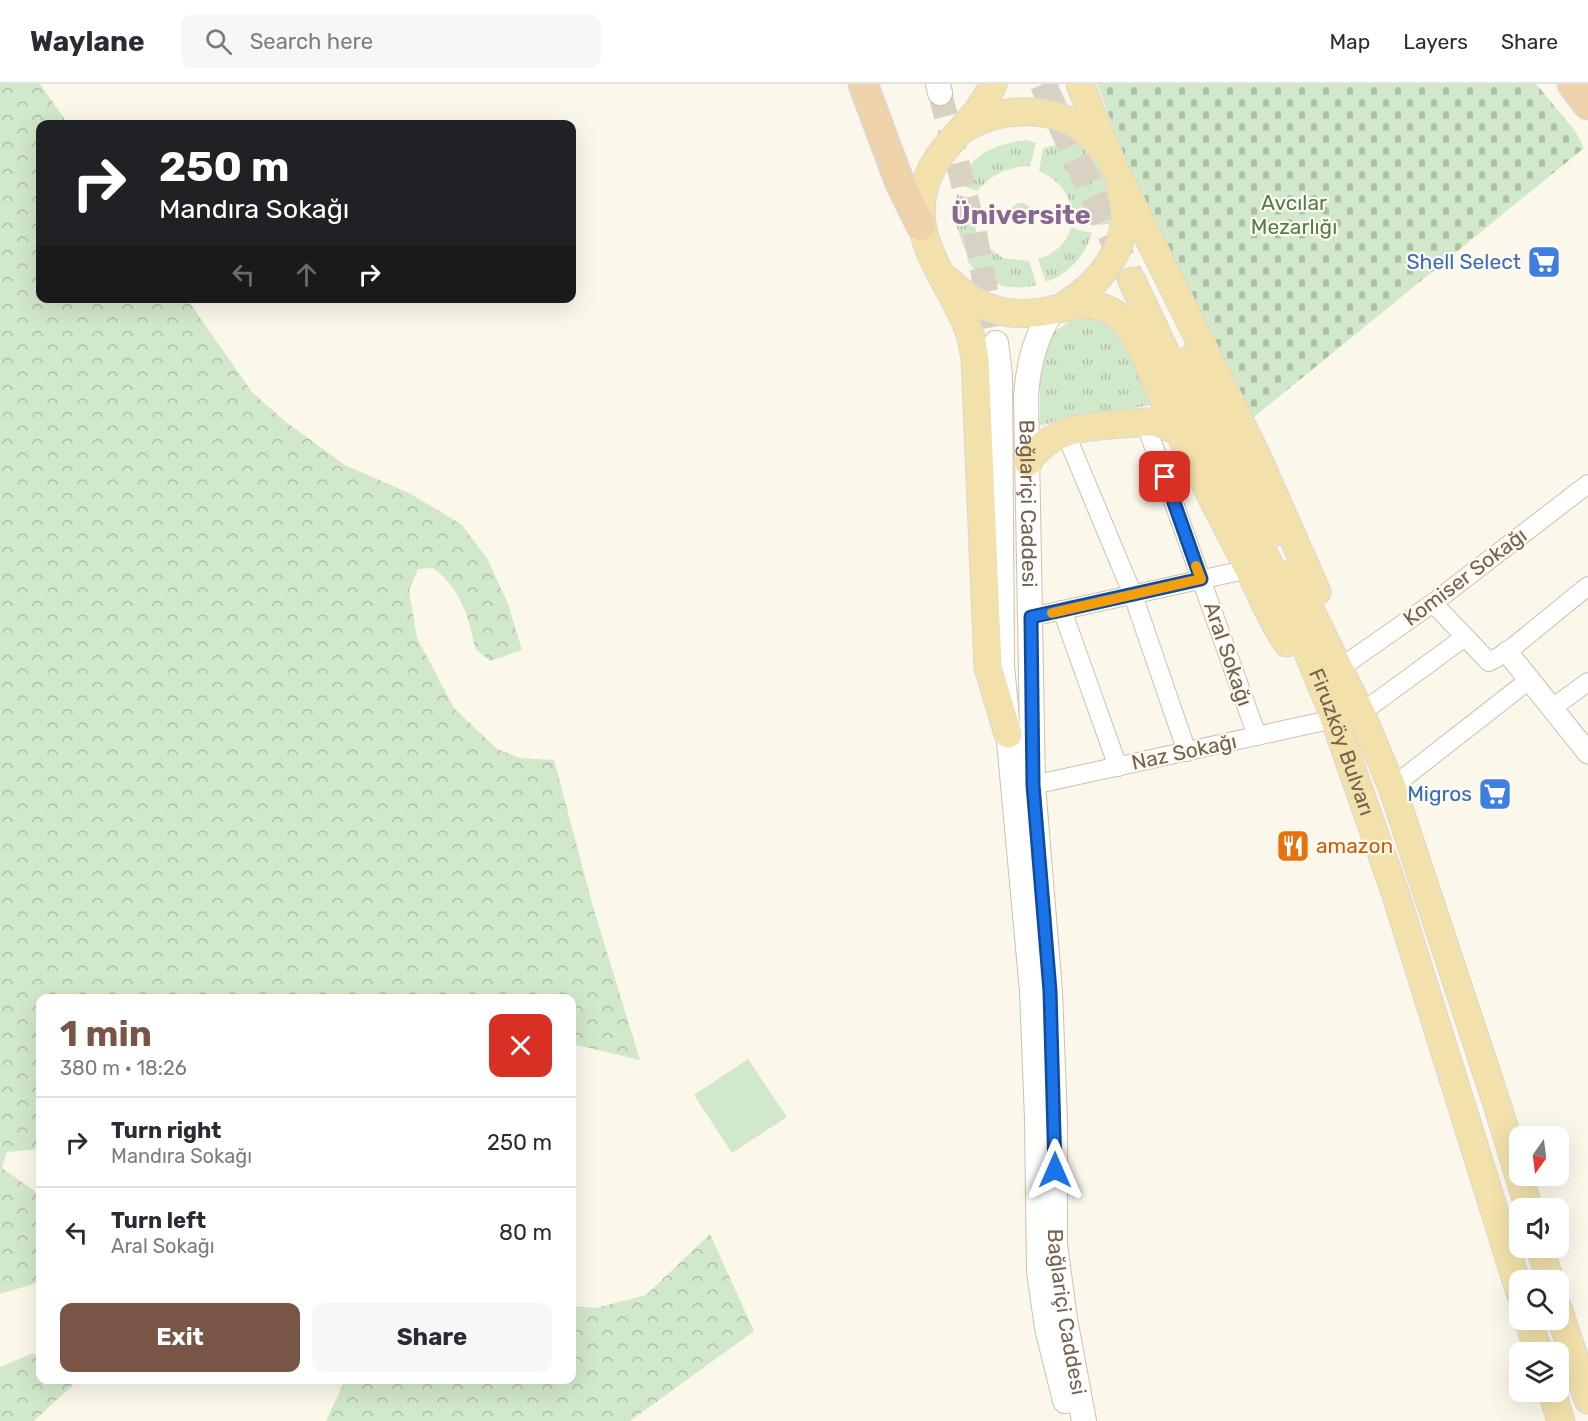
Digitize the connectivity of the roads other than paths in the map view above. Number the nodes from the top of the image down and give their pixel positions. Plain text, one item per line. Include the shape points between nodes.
1 (863, 84) edge
2 (993, 84) edge
3 (1080, 84) edge
4 (1572, 84) edge
5 (1588, 105) edge
6 (964, 128) junction
7 (1115, 170) junction
8 (921, 226) junction
9 (940, 272) junction
10 (1060, 307) junction
11 (996, 343) tunnel mouth
12 (1178, 431) junction
13 (1065, 432) junction
14 (1150, 436) dead end
15 (1028, 462) junction
16 (1588, 484) edge
17 (1249, 569) junction
18 (1201, 579) junction
19 (1588, 586) edge
20 (1133, 595) junction
21 (1433, 603) junction
22 (1062, 610) junction
23 (1031, 617) junction
24 (1466, 637) junction
25 (1507, 652) junction
26 (1340, 668) junction
27 (1529, 680) junction
28 (1588, 682) edge
29 (1552, 708) junction
30 (1331, 710) junction
31 (1361, 713) junction
32 (1008, 734) junction
33 (1257, 736) junction
34 (1187, 752) junction
35 (1588, 753) edge
36 (1118, 767) junction
37 (1033, 785) junction
38 (1392, 787) junction
39 (1046, 1170) junction
40 (1526, 1198) edge
41 (1502, 1237) junction
42 (1513, 1270) edge
43 (1523, 1270) edge
44 (1560, 1330) edge
45 (1588, 1400) edge
46 (1555, 1402) edge
47 (1070, 1421) edge
48 (1084, 1421) edge
49 (1561, 1421) edge

1 - 8 highway via 908,203
2 - 6 main road
3 - 7 main road
4 - 5 highway
6 - 7 main road via 982,118 1016,110 1052,115 1079,127 1100,146
6 - 8 main road via 931,170 922,200
7 - 10 main road via 1123,197 1124,224 1117,251 1103,275 1083,294
7 - 26 main road via 1302,555 1325,613
8 - 9 main road
9 - 10 main road via 964,296 985,307 1018,313
9 - 32 main road via 968,329 975,359 988,667
10 - 12 main road via 1084,305 1109,311 1127,325
10 - 15 main road, Bağlariçi Caddesi via 1037,335 1030,357 1026,395
11 - 32 main road, Bağlariçi Caddesi via 1000,375 1002,665
12 - 13 main road via 1144,422
12 - 17 main road
13 - 15 main road via 1045,442
13 - 20 street
14 - 18 street, Aral Sokağı
15 - 23 main road, Bağlariçi Caddesi
16 - 21 street, Komiser Sokağı
17 - 18 street
17 - 30 main road via 1284,639
18 - 20 street
18 - 33 street, Aral Sokağı
19 - 25 street
20 - 22 street
20 - 34 street
21 - 24 street
21 - 26 street, Komiser Sokağı
22 - 23 street
22 - 36 street
23 - 37 main road, Bağlariçi Caddesi
24 - 25 street via 1489,662
24 - 31 street
25 - 27 street
26 - 30 main road, Firuzköy Bulvarı via 1141,278 1228,485 1278,581
26 - 31 main road, Firuzköy Bulvarı
27 - 29 street
27 - 38 street
28 - 29 street
29 - 35 street
30 - 33 street, Naz Sokağı
30 - 41 main road, Firuzköy Bulvarı via 1395,892
31 - 38 main road, Firuzköy Bulvarı
32 - 39 main road, Bağlariçi Caddesi via 1032,991 1037,1119
33 - 34 street, Naz Sokağı
34 - 36 street, Naz Sokağı
36 - 37 street, Naz Sokağı
37 - 39 main road, Bağlariçi Caddesi via 1050,991
38 - 40 main road, Firuzköy Bulvarı
39 - 47 main road, Bağlariçi Caddesi via 1040,1282
39 - 48 main road, Bağlariçi Caddesi via 1058,1272
41 - 42 main road, Firuzköy Bulvarı
41 - 43 main road
44 - 45 main road
46 - 49 main road

